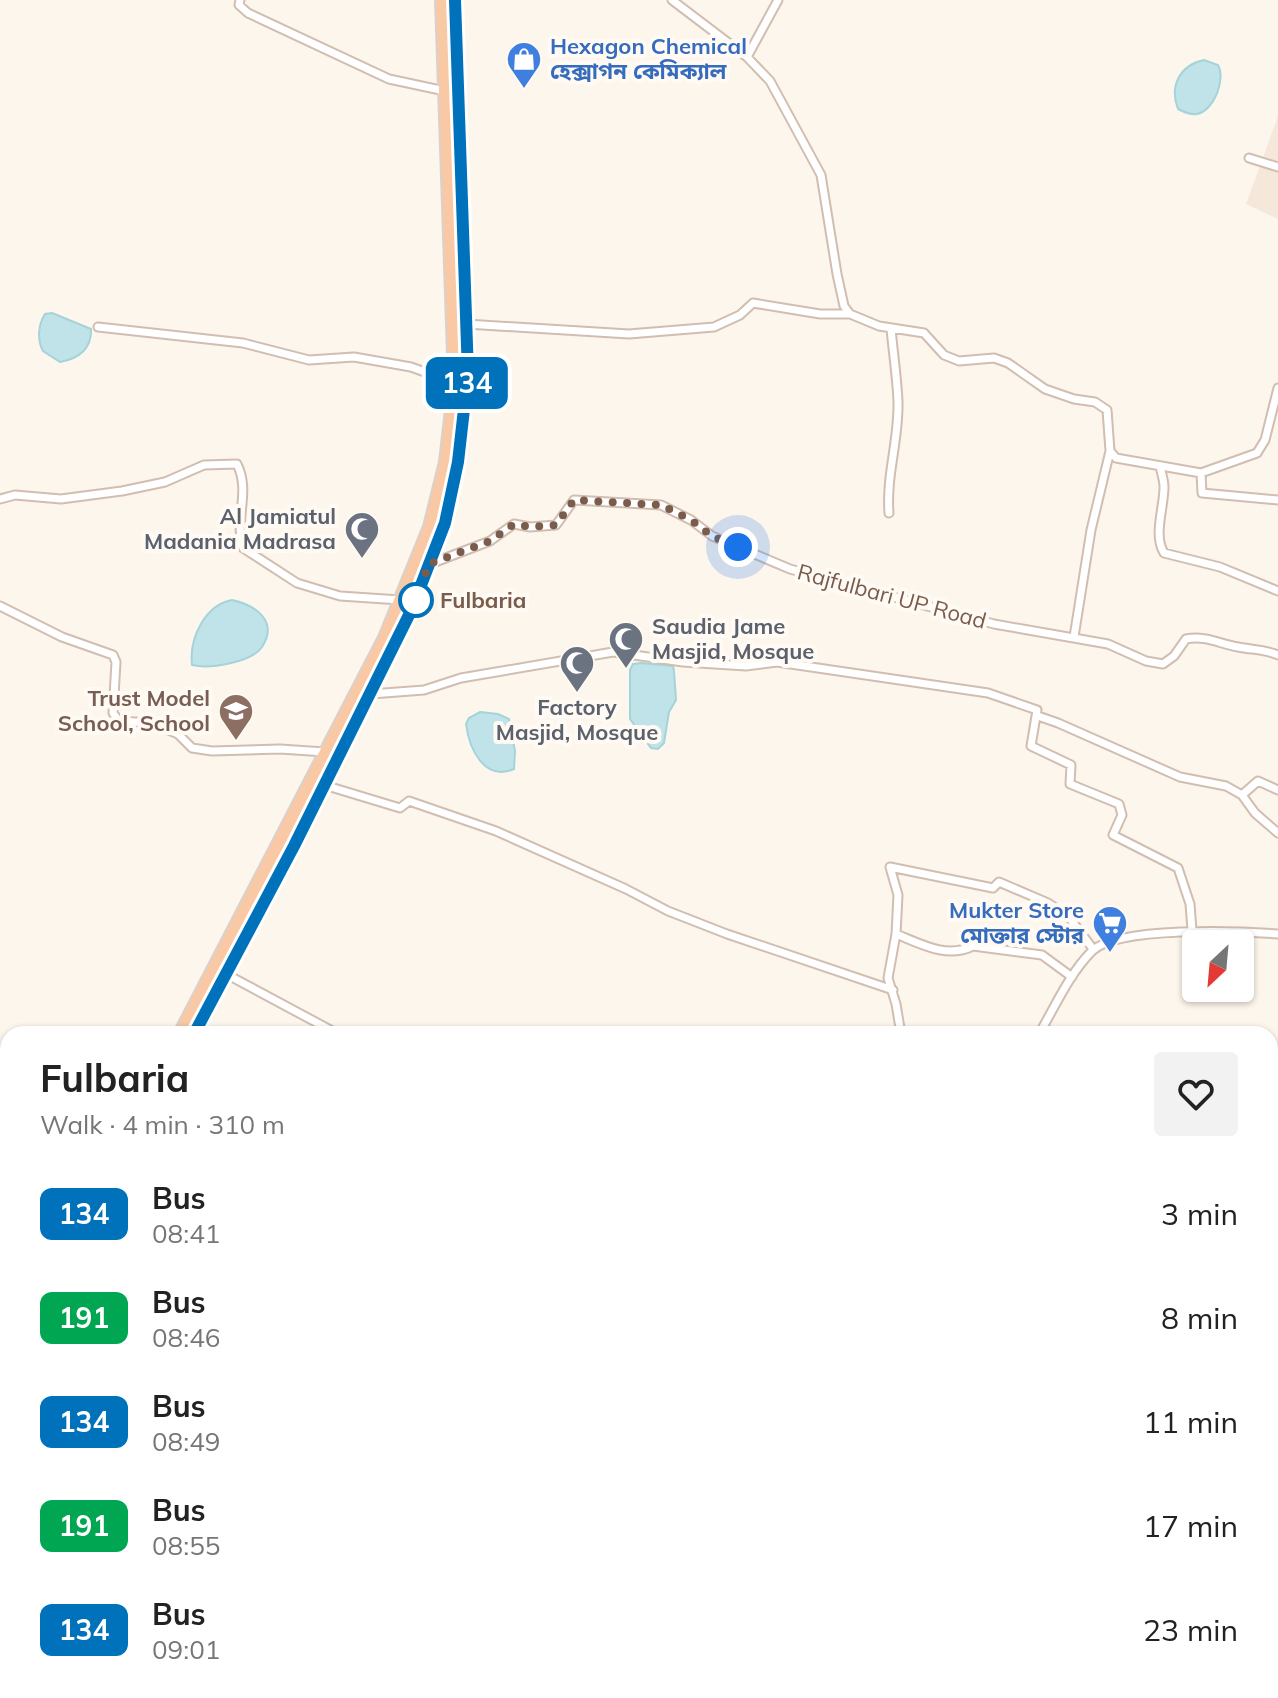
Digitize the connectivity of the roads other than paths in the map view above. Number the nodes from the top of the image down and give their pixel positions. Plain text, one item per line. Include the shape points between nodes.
1 (240, 0) edge
2 (442, 0) edge
3 (455, 0) edge
4 (672, 0) edge
5 (778, 0) edge
6 (747, 57) junction
7 (446, 92) junction
8 (1249, 158) dead end
9 (1278, 167) edge
10 (850, 314) junction
11 (466, 324) junction
12 (98, 327) dead end
13 (891, 328) junction
14 (455, 383) junction
15 (1278, 388) edge
16 (1275, 416) edge
17 (1110, 451) junction
18 (1160, 467) junction
19 (1201, 473) junction
20 (0, 499) edge
21 (1278, 500) edge
22 (889, 513) dead end
23 (429, 564) junction
24 (1278, 591) edge
25 (400, 600) junction
26 (0, 606) edge
27 (1074, 637) junction
28 (1278, 655) edge
29 (370, 694) junction
30 (1038, 716) junction
31 (325, 752) junction
32 (324, 785) junction
33 (1278, 790) edge
34 (1242, 795) junction
35 (1278, 833) edge
36 (1192, 930) edge
37 (1182, 931) edge
38 (1254, 933) edge
39 (896, 934) junction
40 (1278, 934) edge
41 (1093, 949) junction
42 (226, 974) junction
43 (1072, 977) junction
44 (893, 990) junction
45 (184, 1026) edge
46 (198, 1026) edge
47 (323, 1026) edge
48 (900, 1026) edge
49 (1044, 1026) edge

1 - 7 street via 248,13 389,79
2 - 7 highway
3 - 11 highway
4 - 6 street
5 - 6 street
6 - 10 street via 770,81 821,175 837,274
7 - 14 highway
8 - 9 street
10 - 11 street via 753,303 714,327 629,334
10 - 13 street
11 - 23 highway via 468,374 458,462 445,523
12 - 14 street via 243,343 309,360 354,357 411,367
13 - 17 street via 924,333 944,355 959,361 994,358 1045,389 1095,402 1107,410
13 - 22 street via 898,402
14 - 25 highway via 446,462 430,527
15 - 16 street
16 - 19 street via 1257,453
17 - 18 street via 1116,458
17 - 27 street
18 - 19 street
18 - 24 street via 1164,553 1220,567
19 - 21 street via 1202,493
20 - 25 street via 122,491 165,482 204,465 237,464 245,492 239,534 243,548 297,583 340,596
23 - 27 street, Rajfulbari UP Road via 490,541 514,524 556,525 574,500 661,505 712,536 790,569 994,624
23 - 29 highway
25 - 31 highway
26 - 31 street via 113,655 113,713 119,721 151,723 178,734 192,748
27 - 28 street, Rajfulbari UP Road via 1163,664 1186,639 1198,636
29 - 30 street via 424,690 461,678 613,652 746,666 777,662 868,674 988,693 1034,707
29 - 32 highway
30 - 34 street via 1180,777 1226,786
30 - 36 street via 1031,746 1071,765 1070,784 1119,804 1122,815 1113,835 1178,868
31 - 45 highway
32 - 42 highway
32 - 44 street via 400,808 409,801 496,831 668,911
33 - 34 street via 1258,781
34 - 35 street
37 - 41 street
38 - 40 street
39 - 41 street via 898,895 890,867 993,888 999,882 1069,917
39 - 43 street via 948,952 973,946 1042,955
39 - 44 street via 888,978
41 - 43 street
42 - 46 highway
42 - 47 street
43 - 49 street
44 - 48 street

